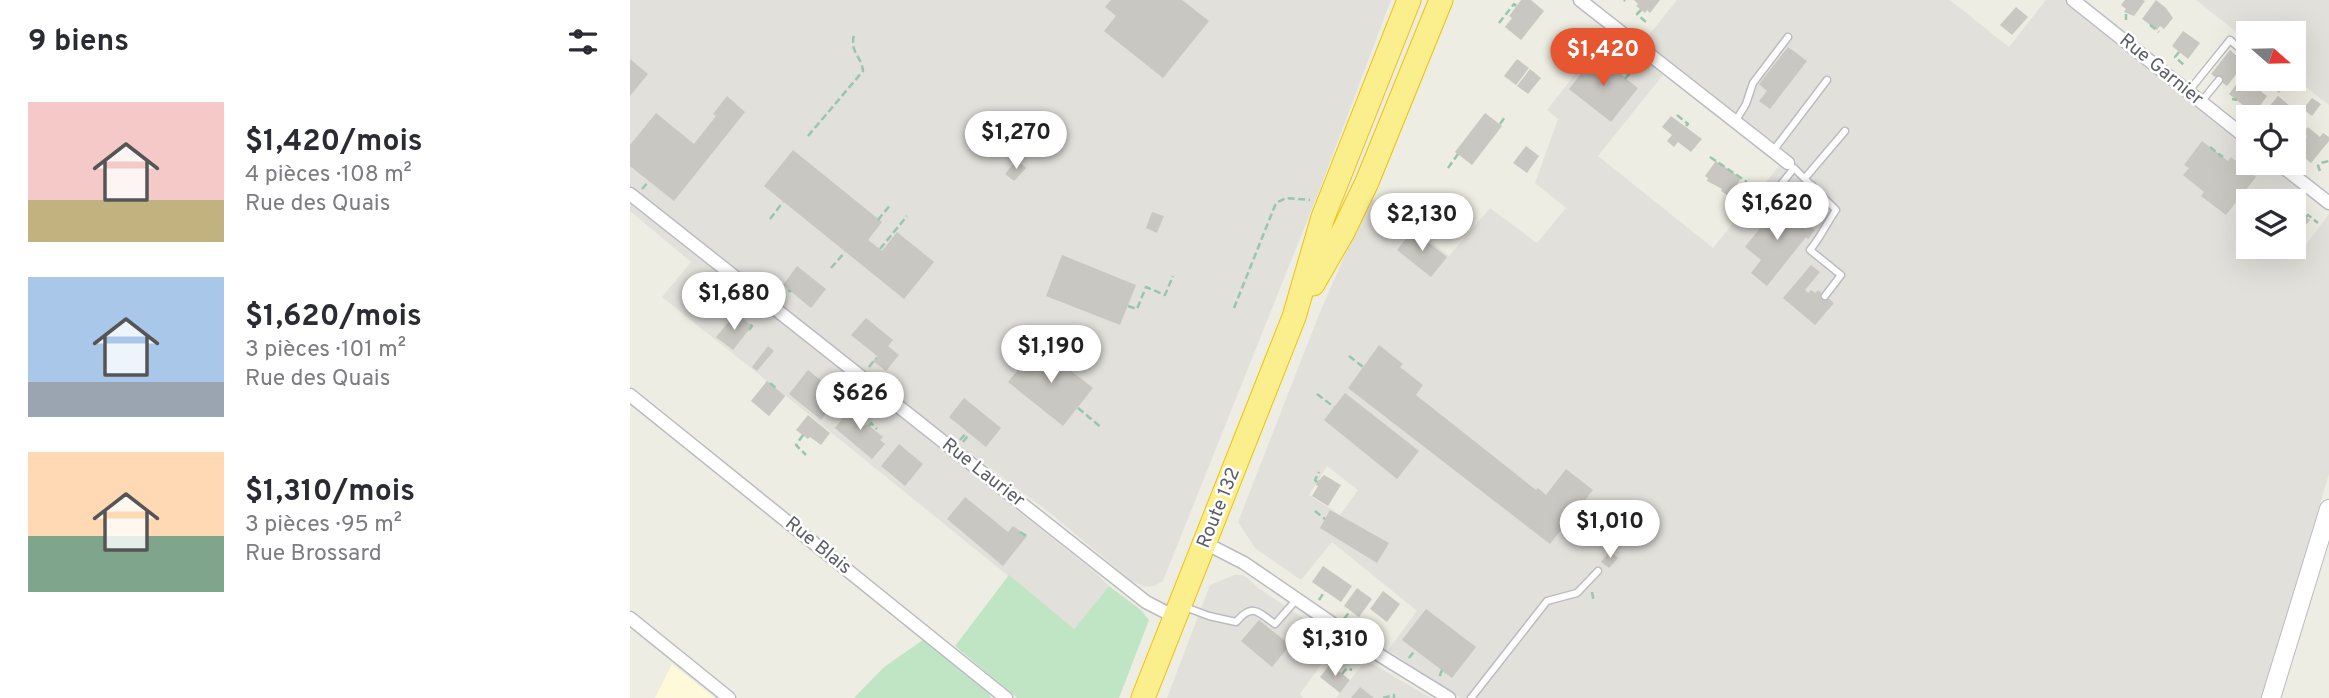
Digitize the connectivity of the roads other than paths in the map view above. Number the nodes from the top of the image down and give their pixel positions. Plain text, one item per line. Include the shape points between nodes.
1 (1411, 0) edge
2 (1580, 0) edge
3 (2073, 0) edge
4 (1439, 5) edge
5 (1788, 37) dead end
6 (1634, 43) junction
7 (2236, 45) edge
8 (1625, 54) dead end
9 (1827, 80) dead end
10 (2219, 80) dead end
11 (2188, 92) junction
12 (2201, 102) junction
13 (1735, 122) junction
14 (2236, 130) edge
15 (1845, 131) dead end
16 (1773, 151) junction
17 (1787, 163) dead end
18 (1341, 171) junction
19 (2293, 175) edge
20 (1805, 178) junction
21 (1367, 182) junction
22 (1812, 185) junction
23 (630, 194) edge
24 (1772, 196) dead end
25 (2329, 203) edge
26 (1796, 205) dead end
27 (1825, 296) dead end
28 (1294, 317) junction
29 (630, 394) edge
30 (2329, 509) edge
31 (1205, 543) junction
32 (1598, 571) dead end
33 (1297, 599) junction
34 (1178, 611) junction
35 (630, 618) edge
36 (729, 698) edge
37 (1006, 698) edge
38 (1143, 698) edge
39 (1450, 698) edge
40 (1471, 698) edge
41 (2271, 698) edge

1 - 4 street
1 - 18 highway, Route 132
2 - 6 street
3 - 11 street, Rue Garnier
4 - 21 highway, Route 132
5 - 13 lane via 1753,83
6 - 8 lane
6 - 13 street
7 - 11 lane via 2230,40
9 - 16 lane
10 - 12 lane
11 - 12 street, Rue Garnier
12 - 14 street, Rue Garnier
13 - 16 street
15 - 20 lane
16 - 17 street
18 - 21 highway
18 - 28 highway, Route 132
19 - 25 street
20 - 22 lane
20 - 24 lane via 1794,168
21 - 28 highway, Route 132
22 - 26 lane
22 - 27 lane via 1836,210 1810,250 1841,275
23 - 34 street, Rue Laurier via 1146,602
28 - 31 highway, Route 132
29 - 37 street, Rue Blais
30 - 41 street
31 - 33 street
31 - 34 highway, Route 132
32 - 40 lane via 1577,593 1547,601
33 - 34 lane via 1275,624 1251,610 1236,622
33 - 39 street
34 - 38 highway, Route 132
35 - 36 street

